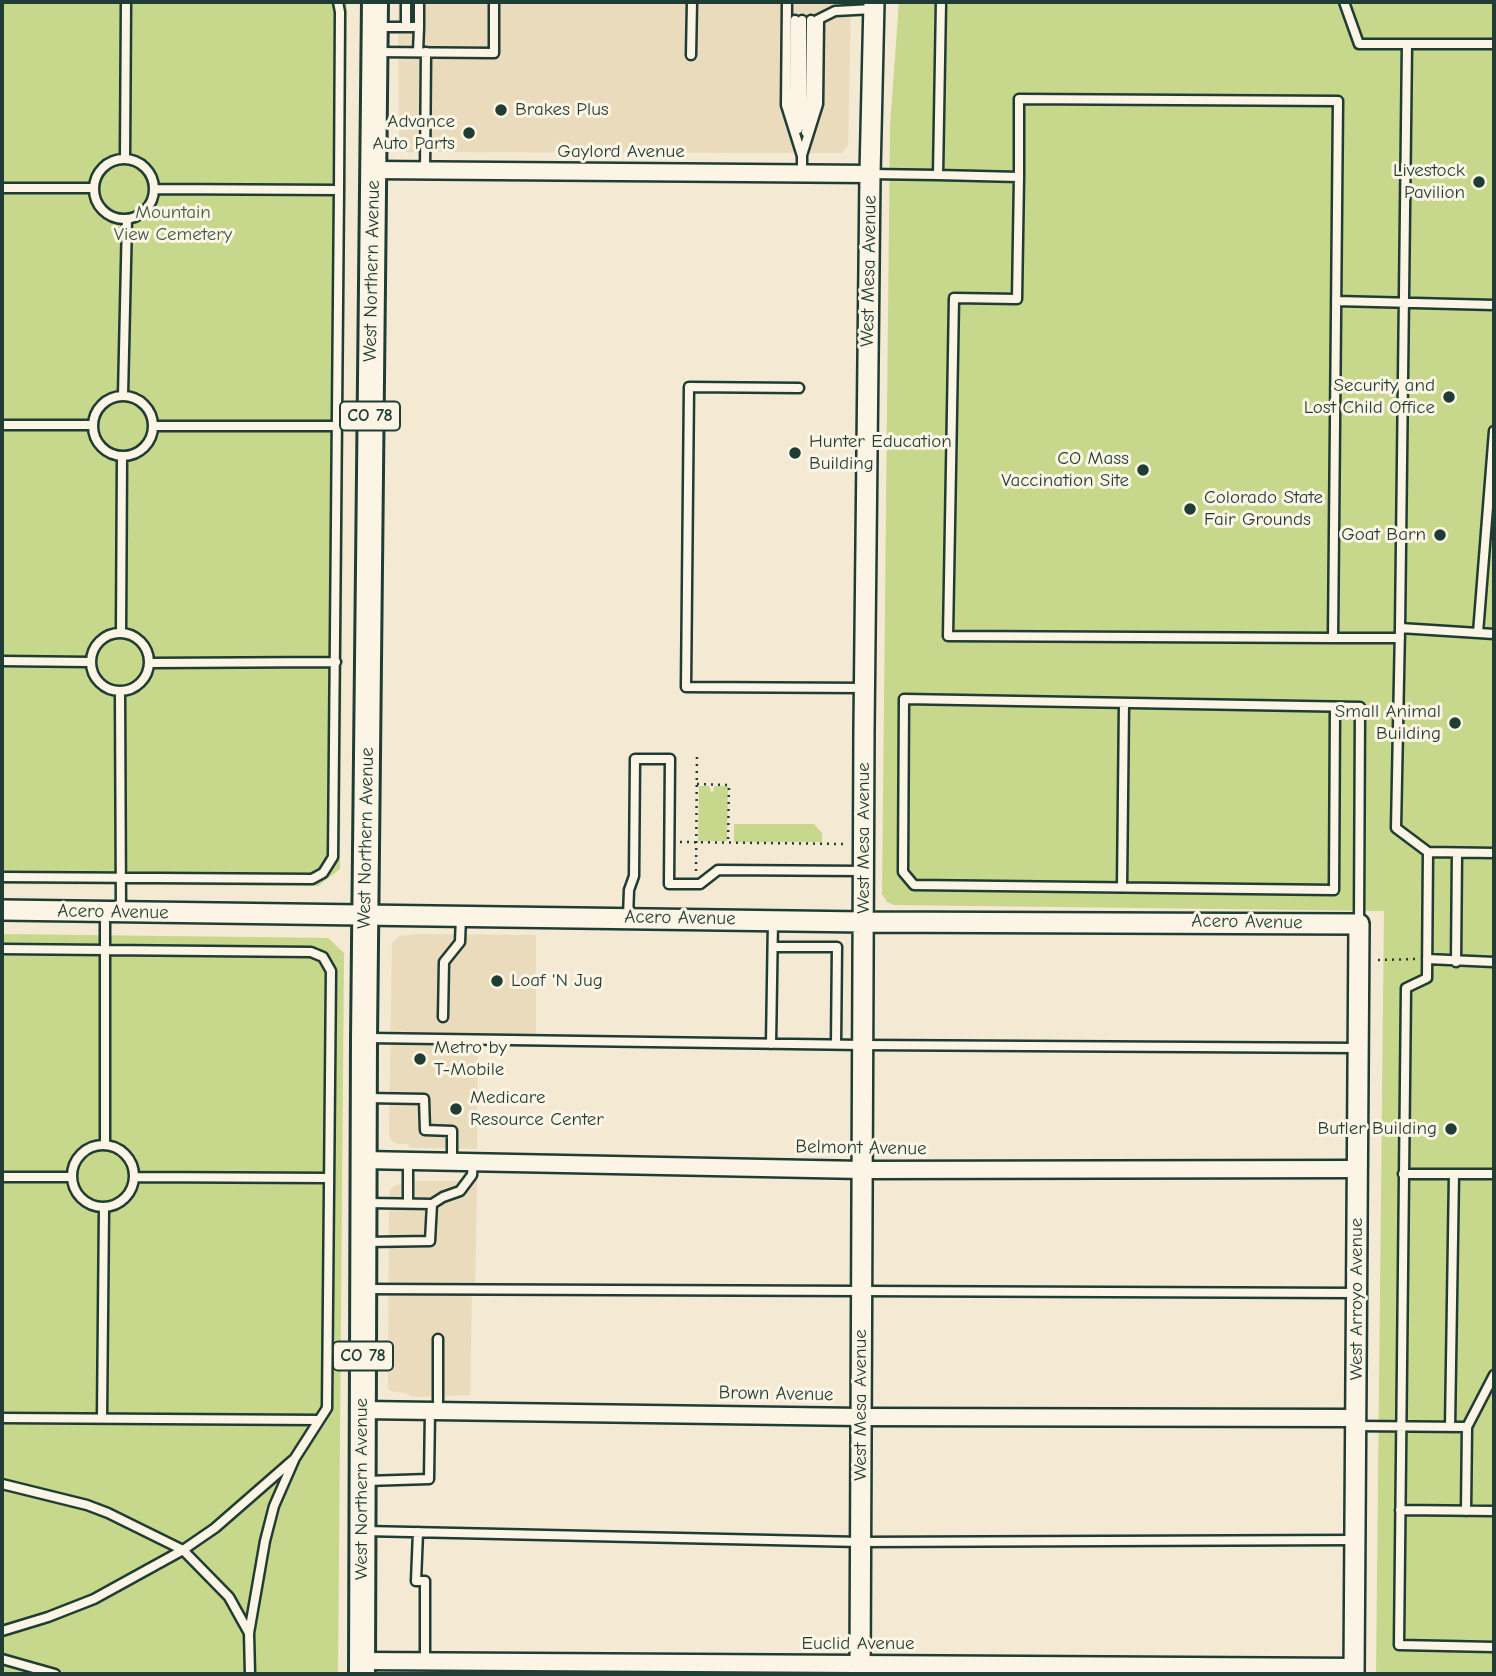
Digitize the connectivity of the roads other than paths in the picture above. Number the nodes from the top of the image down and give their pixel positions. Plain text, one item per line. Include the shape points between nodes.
1 (126, 2) edge
2 (338, 2) edge
3 (375, 2) edge
4 (406, 2) edge
5 (419, 2) edge
6 (494, 2) edge
7 (692, 2) edge
8 (787, 2) edge
9 (941, 2) edge
10 (1344, 2) edge
11 (874, 5) edge
12 (803, 20) junction
13 (375, 27) junction
14 (406, 27) junction
15 (418, 27) junction
16 (1406, 44) junction
17 (1494, 44) edge
18 (374, 52) junction
19 (422, 52) junction
20 (691, 55) dead end
21 (802, 156) junction
22 (125, 158) junction
23 (373, 170) junction
24 (425, 171) junction
25 (802, 174) junction
26 (870, 174) junction
27 (938, 175) junction
28 (1018, 177) junction
29 (2, 188) edge
30 (94, 188) junction
31 (155, 189) junction
32 (339, 190) junction
33 (127, 219) junction
34 (1336, 301) junction
35 (1404, 302) junction
36 (1494, 304) edge
37 (799, 387) dead end
38 (123, 395) junction
39 (2, 425) edge
40 (93, 425) junction
41 (153, 426) junction
42 (337, 426) junction
43 (1494, 431) edge
44 (122, 457) junction
45 (121, 633) junction
46 (1400, 633) junction
47 (1478, 633) junction
48 (1494, 634) edge
49 (1333, 638) junction
50 (2, 662) edge
51 (89, 662) junction
52 (336, 662) junction
53 (150, 663) junction
54 (864, 688) junction
55 (120, 692) junction
56 (1124, 703) junction
57 (1335, 707) junction
58 (1428, 852) junction
59 (1457, 853) junction
60 (1494, 853) edge
61 (855, 871) junction
62 (2, 877) edge
63 (121, 878) junction
64 (1122, 887) junction
65 (2, 910) edge
66 (113, 912) junction
67 (365, 916) junction
68 (461, 916) junction
69 (628, 917) junction
70 (774, 920) junction
71 (864, 922) junction
72 (1359, 924) junction
73 (773, 947) junction
74 (2, 949) edge
75 (105, 950) junction
76 (1427, 959) junction
77 (1456, 962) junction
78 (1494, 962) edge
79 (443, 1017) dead end
80 (364, 1038) junction
81 (771, 1044) junction
82 (835, 1044) junction
83 (863, 1045) junction
84 (1360, 1048) junction
85 (364, 1098) junction
86 (105, 1145) junction
87 (364, 1160) junction
88 (408, 1161) junction
89 (452, 1161) junction
90 (473, 1162) junction
91 (1358, 1169) junction
92 (862, 1170) junction
93 (1403, 1174) junction
94 (1454, 1174) junction
95 (1494, 1174) edge
96 (2, 1177) edge
97 (70, 1177) junction
98 (135, 1177) junction
99 (329, 1178) junction
100 (364, 1203) junction
101 (408, 1203) junction
102 (432, 1204) junction
103 (104, 1208) junction
104 (363, 1242) junction
105 (363, 1289) junction
106 (861, 1292) junction
107 (1357, 1293) junction
108 (438, 1339) dead end
109 (1494, 1375) edge
110 (363, 1410) junction
111 (434, 1411) junction
112 (860, 1417) junction
113 (2, 1418) edge
114 (102, 1418) junction
115 (319, 1420) junction
116 (1356, 1422) junction
117 (1401, 1427) junction
118 (1450, 1427) junction
119 (1467, 1427) junction
120 (295, 1458) junction
121 (362, 1481) junction
122 (2, 1485) edge
123 (1400, 1510) junction
124 (1466, 1511) junction
125 (1494, 1511) edge
126 (362, 1531) junction
127 (418, 1532) junction
128 (1355, 1540) junction
129 (860, 1542) junction
130 (183, 1550) junction
131 (2, 1631) edge
132 (250, 1633) junction
133 (1494, 1647) edge
134 (2, 1660) edge
135 (425, 1661) junction
136 (362, 1667) edge
137 (860, 1670) edge
138 (1354, 1671) edge
139 (248, 1672) edge
140 (55, 1674) edge

1 - 22 lane
2 - 32 lane
3 - 13 main road, West Northern Avenue / CO 78
4 - 14 lane
5 - 15 lane
6 - 19 lane via 494,53
7 - 20 lane
8 - 12 lane
9 - 27 lane
10 - 16 lane via 1359,44
11 - 12 lane
11 - 26 street, West Mesa Avenue
12 - 21 lane
12 - 21 lane via 818,104
12 - 21 lane via 786,104
13 - 14 lane
13 - 18 main road, West Northern Avenue / CO 78
14 - 15 lane
15 - 19 lane
16 - 17 lane
16 - 35 lane
18 - 19 lane
18 - 23 main road, West Northern Avenue / CO 78
19 - 24 lane
21 - 25 lane
22 - 30 lane via 106,165
22 - 31 lane via 146,168
23 - 24 street, Gaylord Avenue
23 - 67 main road, West Northern Avenue / CO 78
24 - 25 street, Gaylord Avenue
25 - 26 street, Gaylord Avenue
26 - 27 lane
26 - 54 street, West Mesa Avenue
27 - 28 lane
28 - 34 lane via 1019,99 1338,102
28 - 49 lane via 1017,299 954,299 948,636
29 - 30 lane
30 - 33 lane via 102,209
31 - 32 lane
31 - 33 lane via 146,210
32 - 42 lane
33 - 38 lane
34 - 35 lane
34 - 49 lane
35 - 36 lane
35 - 46 lane
37 - 54 lane via 689,387 686,687
38 - 40 lane via 100,405
38 - 41 lane via 142,402 150,411
39 - 40 lane
40 - 44 lane via 103,449
41 - 42 lane
41 - 44 lane via 145,447
42 - 52 lane
43 - 47 lane
44 - 45 lane
45 - 51 lane via 100,640
45 - 53 lane via 142,643
46 - 47 lane
46 - 49 lane
46 - 58 lane via 1396,828
47 - 48 lane
50 - 51 lane
51 - 55 lane via 101,685
52 - 53 lane
52 - 63 lane via 333,857 323,873 312,878
53 - 55 lane via 144,680
54 - 61 street, West Mesa Avenue
55 - 63 lane
56 - 57 lane
56 - 64 lane
56 - 64 lane via 904,699 903,872 914,885
57 - 64 lane via 1334,890
57 - 72 lane via 1360,707
58 - 59 lane
58 - 76 lane
59 - 60 lane
59 - 77 lane
61 - 69 lane via 718,870 700,884 669,884 670,760 635,759 634,876
61 - 71 street, West Mesa Avenue
62 - 63 lane
63 - 66 lane
65 - 66 street, Acero Avenue
66 - 67 street, Acero Avenue
66 - 75 lane
67 - 68 street, Acero Avenue
67 - 80 main road, West Northern Avenue / CO 78
68 - 69 street, Acero Avenue
68 - 79 lane via 460,942 444,962
69 - 70 street, Acero Avenue
70 - 71 street, Acero Avenue
70 - 73 lane
71 - 72 street, Acero Avenue
71 - 83 street, West Mesa Avenue
72 - 84 street, West Arroyo Avenue
73 - 81 lane
73 - 82 lane via 837,947
74 - 75 lane
75 - 86 lane
75 - 99 lane via 311,952 323,957 331,971
76 - 77 lane
76 - 93 lane via 1427,978 1406,988
77 - 78 lane
80 - 81 lane
80 - 85 main road, West Northern Avenue / CO 78
81 - 82 lane
82 - 83 lane
83 - 84 lane
83 - 92 street, West Mesa Avenue
84 - 91 street, West Arroyo Avenue
85 - 87 main road, West Northern Avenue / CO 78
85 - 89 lane via 425,1099 425,1130 452,1131
86 - 97 lane via 84,1151
86 - 98 lane via 127,1156
87 - 88 street, Belmont Avenue
87 - 100 main road, West Northern Avenue / CO 78
88 - 89 street, Belmont Avenue
88 - 101 lane
89 - 90 street, Belmont Avenue
90 - 92 street, Belmont Avenue
90 - 102 lane via 472,1175 460,1191
91 - 92 street, Belmont Avenue
91 - 107 street, West Arroyo Avenue
92 - 106 street, West Mesa Avenue
93 - 94 lane
93 - 117 lane
94 - 95 lane
94 - 118 lane
96 - 97 lane
97 - 103 lane via 82,1201
98 - 99 lane
98 - 103 lane via 126,1198
99 - 115 lane via 327,1408
100 - 101 lane
100 - 104 main road, West Northern Avenue / CO 78
101 - 102 lane
102 - 104 lane via 430,1241
103 - 114 lane
104 - 105 main road, West Northern Avenue / CO 78
105 - 106 lane
105 - 110 main road, West Northern Avenue / CO 78
106 - 107 lane
106 - 112 street, West Mesa Avenue
107 - 116 street, West Arroyo Avenue
108 - 111 lane
109 - 119 lane
110 - 111 street, Brown Avenue
110 - 121 main road, West Northern Avenue / CO 78
111 - 112 street, Brown Avenue
111 - 121 lane via 429,1479
112 - 116 street, Brown Avenue
112 - 129 street, West Mesa Avenue
113 - 114 lane
114 - 115 lane
115 - 120 lane
116 - 117 lane
116 - 128 street, West Arroyo Avenue
117 - 118 lane
117 - 123 lane
118 - 119 lane
119 - 124 lane
120 - 130 lane
120 - 132 lane via 274,1506
121 - 126 main road, West Northern Avenue / CO 78
122 - 130 lane via 98,1509
123 - 124 lane
123 - 133 lane via 1399,1645
124 - 125 lane
126 - 127 lane
126 - 136 main road, West Northern Avenue / CO 78
127 - 129 lane
127 - 135 lane via 416,1581 425,1581
128 - 129 lane
128 - 138 street, West Arroyo Avenue
129 - 137 street, West Mesa Avenue
130 - 131 lane via 94,1598
130 - 132 lane via 229,1597
132 - 139 lane
134 - 140 lane
135 - 136 street, Euclid Avenue
135 - 137 street, Euclid Avenue
137 - 138 street, Euclid Avenue

